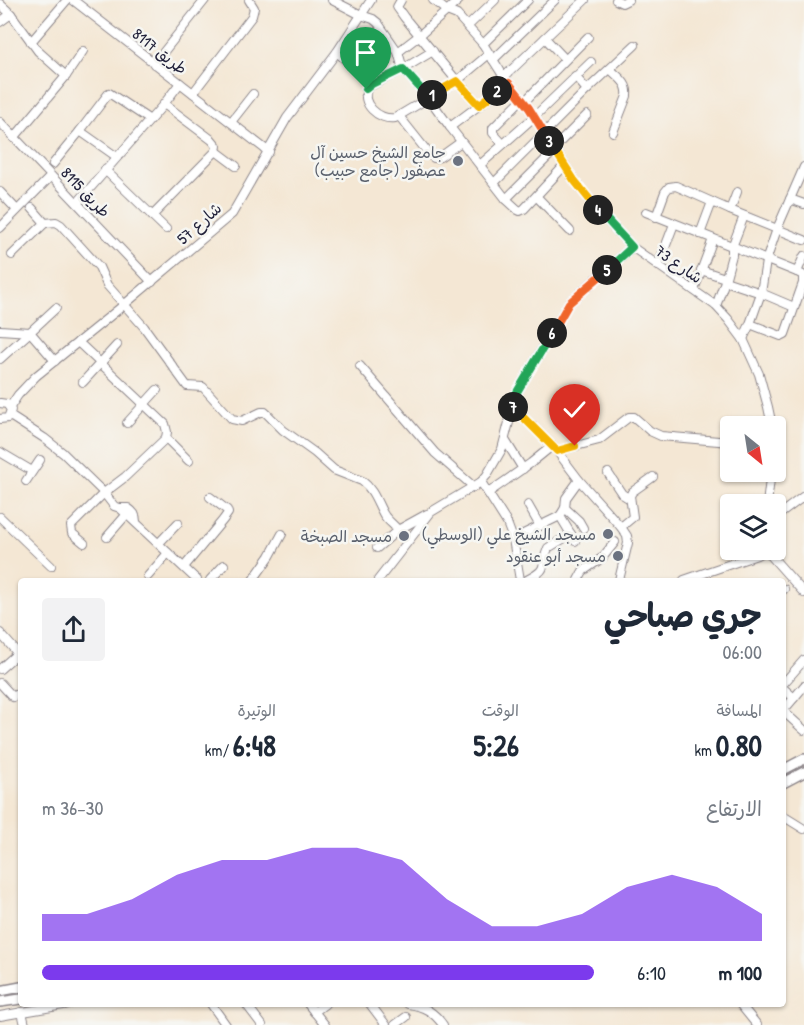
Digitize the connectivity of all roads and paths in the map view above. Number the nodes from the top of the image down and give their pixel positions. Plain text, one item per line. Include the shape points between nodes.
1 (67, 0) edge
2 (73, 0) edge
3 (205, 0) edge
4 (249, 0) edge
5 (332, 0) edge
6 (371, 0) edge
7 (401, 0) edge
8 (433, 0) edge
9 (459, 0) edge
10 (495, 0) edge
11 (555, 0) edge
12 (585, 0) edge
13 (616, 0) edge
14 (628, 0) edge
15 (525, 1) edge
16 (83, 3) edge
17 (0, 4) edge
18 (447, 11) junction
19 (11, 14) junction
20 (361, 15) junction
21 (0, 22) edge
22 (468, 26) junction
23 (578, 33) dead end
24 (420, 35) junction
25 (544, 38) junction
26 (31, 42) junction
27 (483, 44) junction
28 (635, 45) dead end
29 (83, 51) dead end
30 (432, 51) junction
31 (337, 52) junction
32 (398, 52) junction
33 (491, 57) junction
34 (565, 59) junction
35 (591, 62) dead end
36 (154, 64) junction
37 (403, 69) junction
38 (610, 69) junction
39 (66, 76) junction
40 (575, 76) junction
41 (506, 80) junction
42 (457, 81) junction
43 (180, 84) junction
44 (372, 84) junction
45 (587, 90) junction
46 (193, 93) junction
47 (253, 94) dead end
48 (428, 97) junction
49 (523, 101) junction
50 (164, 104) junction
51 (479, 105) junction
52 (587, 115) dead end
53 (399, 116) junction
54 (534, 117) junction
55 (150, 120) junction
56 (0, 122) edge
57 (231, 122) junction
58 (450, 127) junction
59 (80, 131) junction
60 (613, 132) dead end
61 (544, 133) junction
62 (14, 138) junction
63 (461, 142) junction
64 (503, 144) junction
65 (554, 149) junction
66 (216, 152) junction
67 (269, 152) junction
68 (117, 157) junction
69 (52, 164) dead end
70 (480, 165) junction
71 (566, 165) junction
72 (236, 166) dead end
73 (804, 167) edge
74 (105, 170) junction
75 (51, 176) junction
76 (494, 183) junction
77 (0, 192) edge
78 (737, 192) dead end
79 (537, 197) junction
80 (506, 199) junction
81 (790, 199) junction
82 (78, 202) junction
83 (712, 202) junction
84 (804, 204) edge
85 (32, 208) dead end
86 (17, 210) junction
87 (730, 210) junction
88 (646, 212) dead end
89 (152, 216) junction
90 (744, 216) junction
91 (656, 217) junction
92 (45, 223) junction
93 (674, 224) junction
94 (0, 228) edge
95 (166, 229) dead end
96 (777, 229) junction
97 (570, 231) dead end
98 (700, 234) junction
99 (713, 239) junction
100 (804, 240) edge
101 (632, 247) junction
102 (732, 247) junction
103 (12, 255) dead end
104 (804, 256) edge
105 (766, 261) junction
106 (658, 266) junction
107 (701, 270) junction
108 (797, 272) junction
109 (725, 280) junction
110 (152, 282) junction
111 (693, 290) junction
112 (761, 294) junction
113 (125, 304) junction
114 (716, 306) junction
115 (794, 307) junction
116 (56, 308) dead end
117 (750, 324) junction
118 (0, 330) edge
119 (30, 332) junction
120 (743, 339) junction
121 (78, 342) junction
122 (117, 345) dead end
123 (0, 359) edge
124 (55, 360) junction
125 (101, 362) junction
126 (360, 366) dead end
127 (83, 382) dead end
128 (157, 390) dead end
129 (3, 404) edge
130 (145, 404) junction
131 (513, 407) junction
132 (769, 416) edge
133 (4, 420) edge
134 (127, 423) dead end
135 (166, 438) junction
136 (505, 440) junction
137 (720, 441) edge
138 (555, 448) junction
139 (0, 452) edge
140 (40, 460) dead end
141 (189, 461) dead end
142 (523, 469) junction
143 (33, 471) junction
144 (608, 473) dead end
145 (653, 477) dead end
146 (579, 480) junction
147 (26, 481) dead end
148 (477, 484) junction
149 (104, 493) junction
150 (488, 493) junction
151 (804, 496) edge
152 (210, 497) dead end
153 (630, 499) junction
154 (528, 505) dead end
155 (786, 510) edge
156 (124, 511) junction
157 (431, 512) junction
158 (563, 512) junction
159 (0, 517) edge
160 (178, 523) dead end
161 (540, 526) junction
162 (621, 527) junction
163 (583, 528) dead end
164 (398, 530) junction
165 (282, 534) dead end
166 (106, 537) dead end
167 (513, 539) junction
168 (615, 542) dead end
169 (84, 543) dead end
170 (159, 543) junction
171 (377, 548) dead end
172 (168, 553) junction
173 (742, 560) edge
174 (774, 560) edge
175 (224, 565) dead end
176 (51, 566) dead end
177 (184, 567) junction
178 (148, 576) dead end
179 (196, 578) edge
180 (212, 578) edge
181 (254, 578) edge
182 (380, 578) edge
183 (520, 578) edge
184 (530, 578) edge
185 (579, 578) edge
186 (619, 578) edge
187 (690, 578) edge
188 (803, 590) edge
189 (0, 633) edge
190 (18, 651) edge
191 (18, 655) edge
192 (804, 660) edge
193 (0, 669) edge
194 (786, 682) edge
195 (0, 683) edge
196 (804, 686) edge
197 (786, 689) edge
198 (18, 694) edge
199 (794, 698) junction
200 (786, 707) edge
201 (786, 714) edge
202 (804, 730) edge
203 (804, 759) edge
204 (786, 768) edge
205 (804, 772) edge
206 (786, 781) edge
207 (786, 818) edge
208 (804, 829) edge
209 (18, 988) edge
210 (0, 991) edge
211 (18, 999) edge
212 (0, 1002) edge
213 (51, 1007) edge
214 (212, 1007) edge
215 (248, 1007) edge
216 (310, 1007) edge
217 (321, 1007) edge
218 (372, 1007) edge
219 (424, 1007) edge
220 (743, 1007) edge
221 (22, 1012) junction
222 (314, 1012) junction
223 (0, 1016) edge
224 (406, 1017) dead end
225 (25, 1025) edge
226 (226, 1025) edge
227 (262, 1025) edge
228 (325, 1025) edge
229 (386, 1025) edge
230 (395, 1025) edge
231 (443, 1025) edge
232 (758, 1025) edge

1 - 26 street
2 - 16 street, طريق 8117
3 - 36 street
4 - 46 street via 254,8 252,16
5 - 20 street
6 - 20 street, شارع 57
7 - 24 street via 398,8
8 - 18 street, شارع 73
9 - 18 street
10 - 22 street
11 - 33 street
12 - 25 street
13 - 14 street
15 - 27 street
16 - 36 street, طريق 8117
17 - 19 street
18 - 22 street, شارع 73
18 - 24 street
19 - 21 street
19 - 26 street
20 - 31 street, شارع 57
20 - 32 street via 378,23
22 - 27 street, شارع 73
23 - 34 street via 586,39
24 - 30 street
24 - 32 street
25 - 34 street
25 - 41 street
26 - 39 street
27 - 33 street, شارع 73
28 - 38 street
29 - 39 street
30 - 37 street
30 - 42 street
31 - 44 street
31 - 67 street, شارع 57 via 287,118
32 - 37 street
33 - 41 street, شارع 73
33 - 42 street
34 - 49 street
35 - 40 street
36 - 43 street, طريق 8117
37 - 44 street
37 - 48 street
38 - 45 street
38 - 60 street via 628,90
39 - 62 street
40 - 45 street
40 - 54 street
41 - 49 street, شارع 73
41 - 51 street
42 - 48 street
42 - 51 street
43 - 46 street, طريق 8117
43 - 50 street
44 - 53 street via 365,94 373,110 386,119
45 - 61 street
46 - 57 street, طريق 8117
47 - 57 street
48 - 53 street
48 - 58 street
49 - 54 street, شارع 73
49 - 64 street via 493,128
50 - 55 street
50 - 66 street via 212,140
51 - 58 street
52 - 65 street
53 - 63 street via 434,158
54 - 61 street, شارع 73
54 - 64 street
55 - 59 street via 110,93
55 - 68 street
56 - 62 street, طريق 8115
57 - 67 street, طريق 8117
58 - 63 street
59 - 68 street
59 - 69 street
61 - 65 street, شارع 73
61 - 76 street
62 - 75 street, طريق 8115
63 - 70 street
64 - 70 street
65 - 71 street, شارع 73
65 - 80 street
66 - 72 street
66 - 89 street
67 - 110 street, شارع 57 via 232,214
68 - 74 street
70 - 76 street
71 - 79 street
71 - 101 street, شارع 73 via 602,215
73 - 81 street
74 - 82 street
74 - 89 street
75 - 82 street, طريق 8115
75 - 86 street
76 - 80 street
77 - 86 street
78 - 87 street
79 - 80 street via 520,211
79 - 97 street
81 - 84 street
81 - 96 street
82 - 110 street, طريق 8115
83 - 87 street
83 - 91 street via 672,186 666,189
83 - 98 street
85 - 92 street
86 - 94 street
87 - 90 street
88 - 91 street
89 - 95 street
90 - 96 street
90 - 102 street
91 - 93 street
92 - 103 street
92 - 113 street via 62,225
93 - 98 street
93 - 106 street
96 - 100 street
96 - 105 street
98 - 99 street
99 - 102 street
99 - 107 street
101 - 106 street, شارع 73
101 - 131 street via 569,303 517,392
102 - 105 street
102 - 109 street
104 - 108 street
105 - 108 street
105 - 112 street
106 - 111 street, شارع 73
107 - 109 street
107 - 111 street
108 - 115 street via 803,275 803,283
109 - 112 street
109 - 114 street
110 - 113 street, شارع 57
111 - 114 street, شارع 73
112 - 115 street
112 - 117 street
113 - 121 street, شارع 57
113 - 164 street via 187,386 203,387 232,419 242,421 265,412 334,470 366,484
114 - 120 street, شارع 73
115 - 117 street via 785,333 780,336
116 - 119 street
117 - 120 street
118 - 119 street
119 - 123 street
119 - 124 street
120 - 132 street, شارع 73 via 759,374
121 - 124 street, شارع 57
121 - 125 street
122 - 125 street
124 - 129 street, شارع 57
125 - 127 street
125 - 130 street
126 - 148 street via 435,453
128 - 130 street
129 - 133 street via 11,413
130 - 134 street
130 - 135 street via 165,424
131 - 136 street
131 - 138 street
133 - 149 street via 58,449
135 - 141 street
135 - 149 street
136 - 142 street
136 - 148 street via 496,460
137 - 138 street via 661,436 629,417 599,440
138 - 142 street
138 - 146 street
139 - 143 street
140 - 143 street
142 - 150 street
143 - 147 street
144 - 153 street via 621,494
145 - 153 street via 632,492
146 - 158 street via 566,498
146 - 162 street
148 - 150 street
148 - 157 street
149 - 156 street
149 - 169 street via 71,526 72,533
150 - 167 street
151 - 155 street
152 - 177 street via 228,513
153 - 162 street via 633,517
154 - 161 street
156 - 166 street
156 - 170 street
157 - 164 street
157 - 182 street
158 - 161 street
158 - 163 street
158 - 184 street via 573,537 548,548 542,571
159 - 176 street
160 - 170 street
161 - 167 street
162 - 186 street via 628,543
164 - 171 street
165 - 181 street
167 - 183 street
168 - 185 street
170 - 172 street
172 - 177 street
172 - 178 street
173 - 187 street
174 - 188 street
175 - 180 street
177 - 179 street
189 - 190 street
191 - 193 street
192 - 194 street
195 - 198 street via 14,697
196 - 199 street
197 - 199 street
199 - 200 street
201 - 202 street
203 - 204 main road
205 - 206 main road
207 - 208 street
209 - 210 main road
211 - 212 main road
213 - 221 street
214 - 226 street
215 - 227 street
216 - 222 street
217 - 222 street
218 - 229 street
219 - 231 street
220 - 232 street
221 - 223 street
221 - 225 street
222 - 228 street
224 - 230 street

